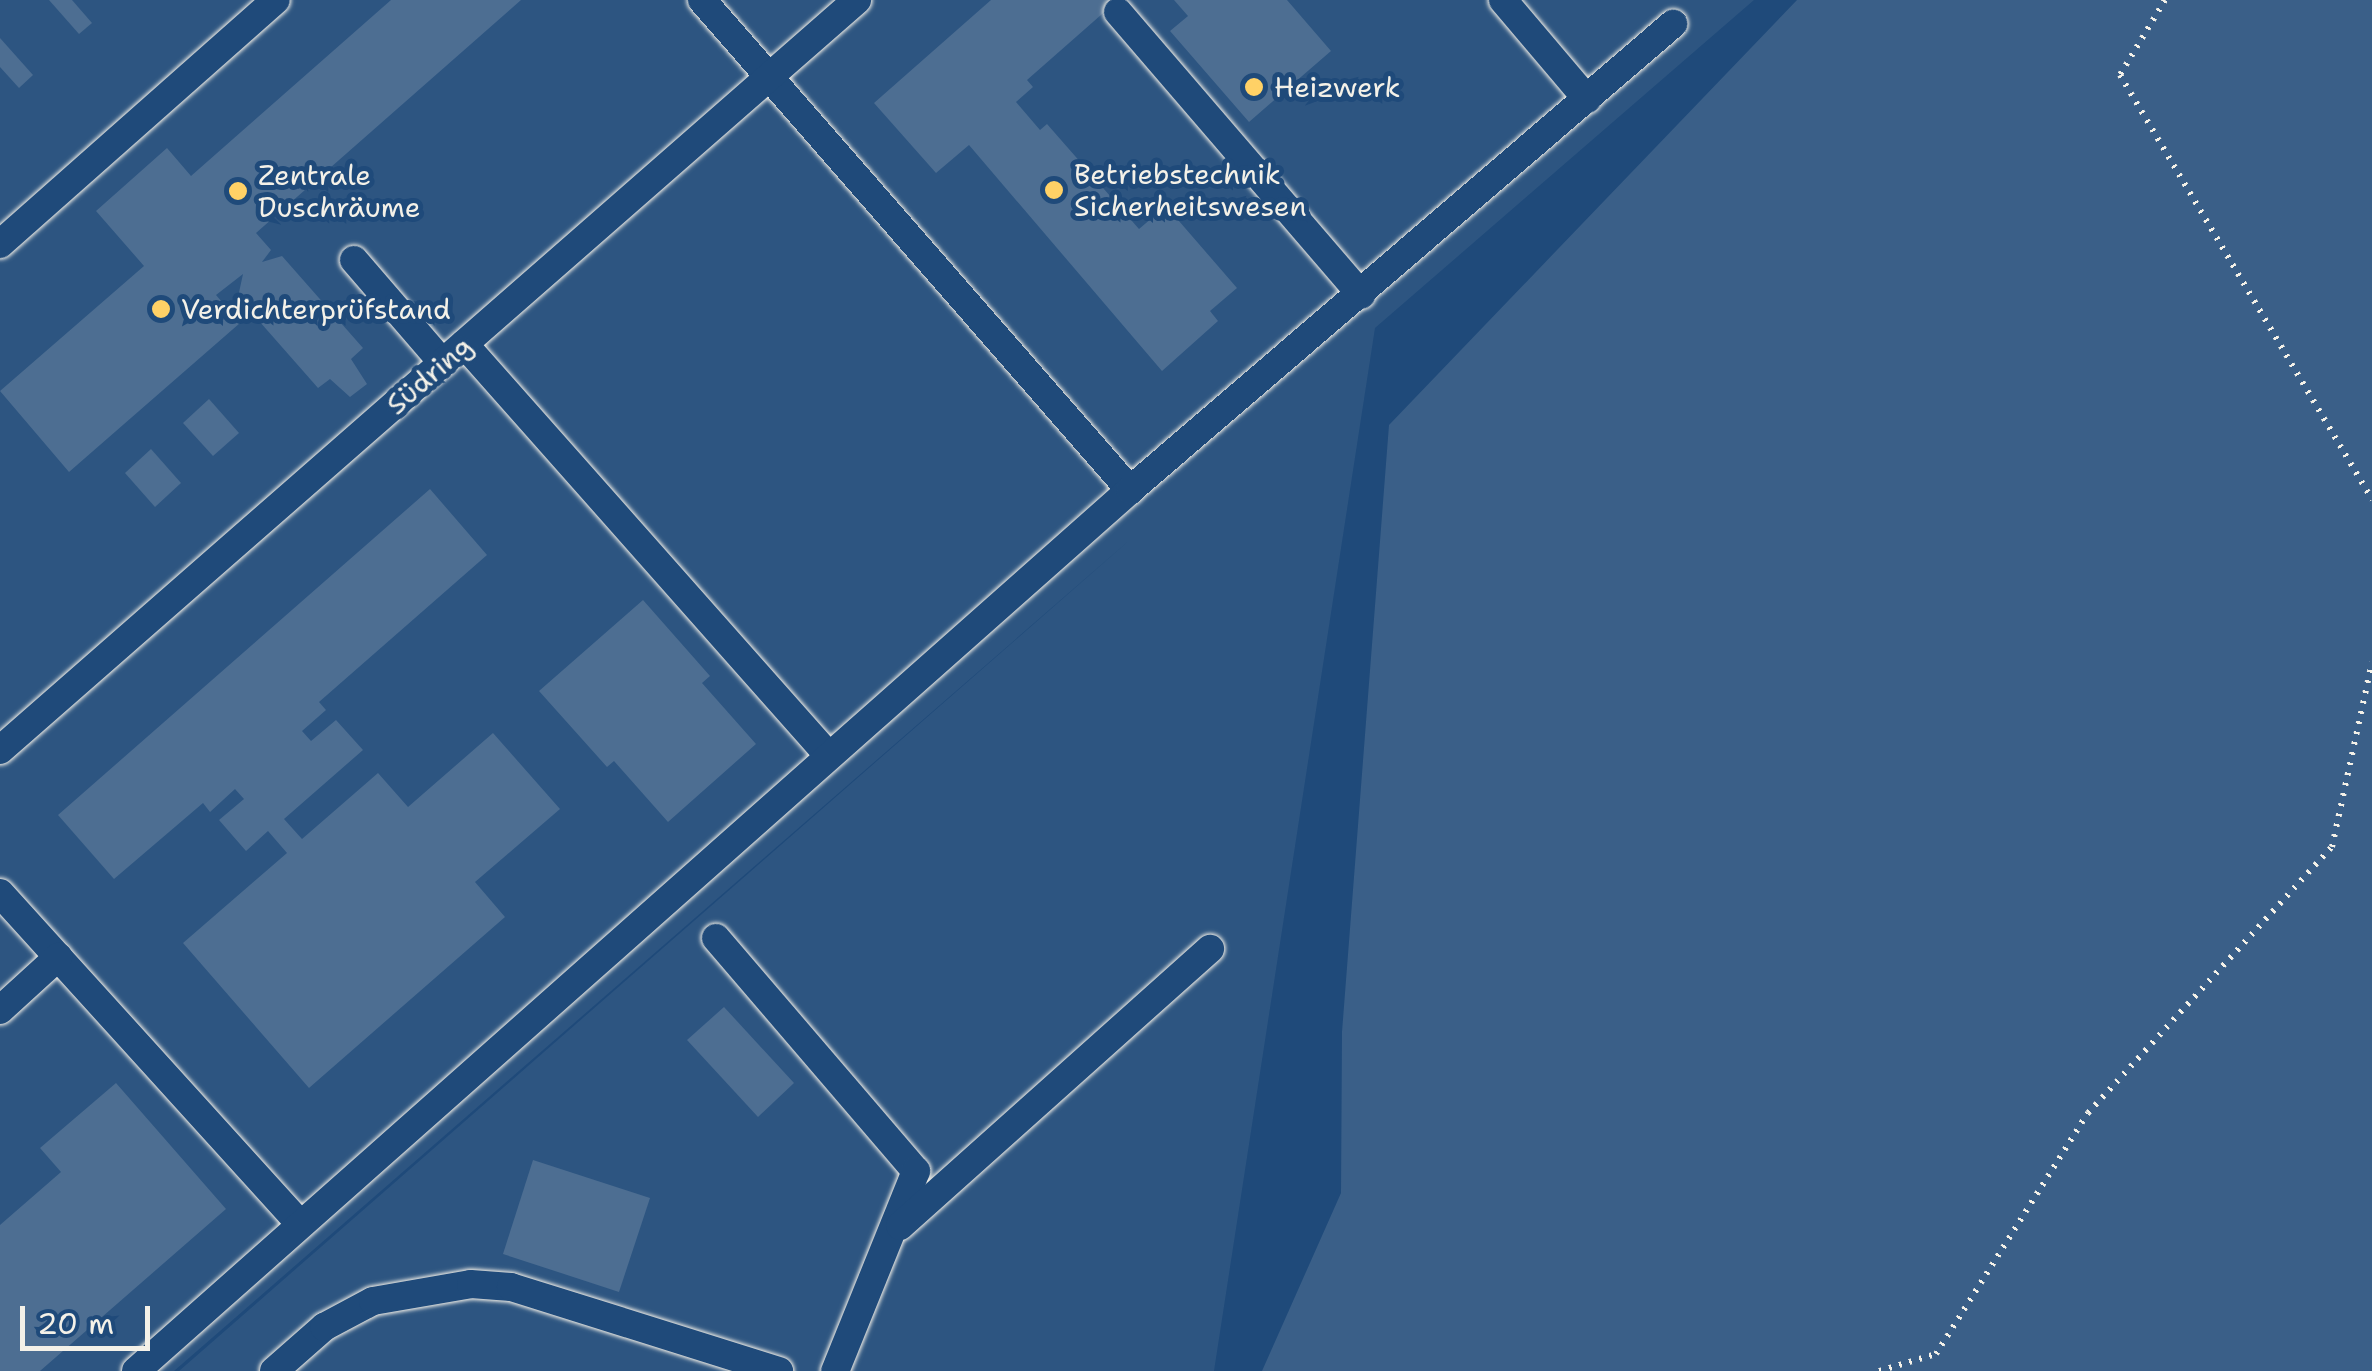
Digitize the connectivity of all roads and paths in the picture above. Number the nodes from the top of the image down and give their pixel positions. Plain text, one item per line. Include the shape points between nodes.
1 (276, 0) edge
2 (702, 0) edge
3 (857, 0) edge
4 (1503, 0) edge
5 (2164, 0) edge
6 (1118, 12) dead end
7 (1673, 24) dead end
8 (770, 76) junction
9 (1587, 98) junction
10 (0, 244) edge
11 (354, 260) dead end
12 (1362, 295) junction
13 (453, 354) junction
14 (1130, 490) junction
15 (2372, 500) edge
16 (2372, 662) edge
17 (0, 750) edge
18 (829, 756) junction
19 (0, 893) edge
20 (716, 938) dead end
21 (1210, 949) dead end
22 (58, 957) junction
23 (0, 1010) edge
24 (300, 1224) junction
25 (895, 1231) junction
26 (136, 1371) edge
27 (274, 1371) edge
28 (779, 1371) edge
29 (835, 1371) edge
30 (1879, 1371) edge

1 - 10 lane
2 - 8 lane
3 - 8 lane, Südring
4 - 9 lane
5 - 15 path via 2120,75
6 - 12 lane
7 - 9 lane
8 - 13 lane, Südring
8 - 14 lane
9 - 12 lane
11 - 13 lane
12 - 14 lane
13 - 17 lane, Südring
13 - 18 lane
14 - 18 lane
16 - 30 path via 2332,847 2088,1113 1936,1354
18 - 24 lane
19 - 22 lane
20 - 25 lane via 916,1171
21 - 25 lane
22 - 23 lane
22 - 24 lane
24 - 26 lane
25 - 29 lane
27 - 28 lane via 324,1327 373,1301 472,1284 511,1287

